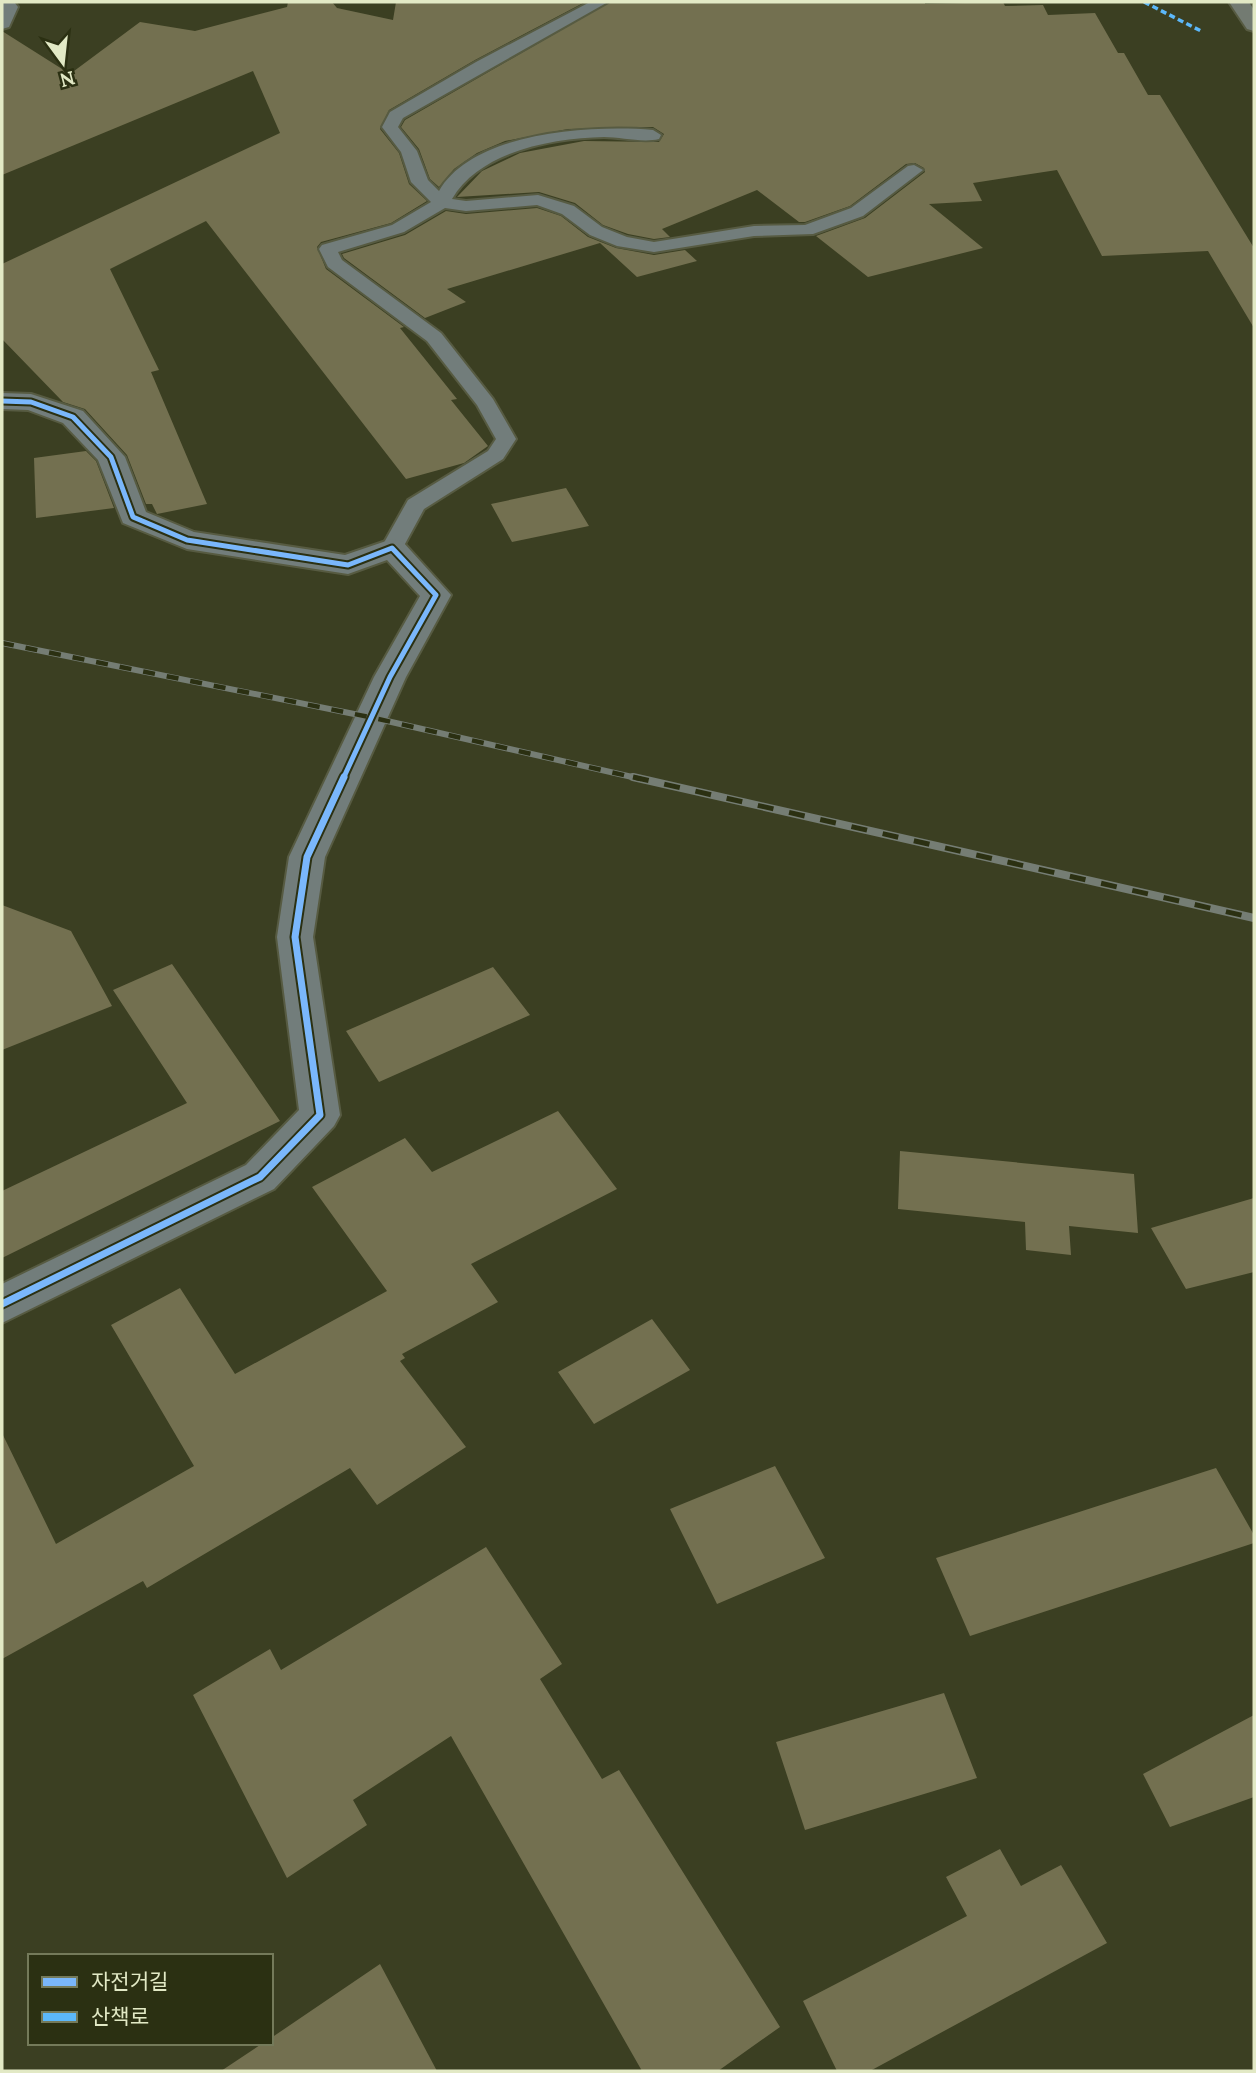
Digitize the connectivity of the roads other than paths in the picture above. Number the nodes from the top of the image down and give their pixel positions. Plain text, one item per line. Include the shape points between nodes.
1 (601, 2) edge
2 (1239, 2) edge
3 (1254, 25) edge
4 (653, 135) dead end
5 (914, 170) dead end
6 (441, 202) junction
7 (2, 401) edge
8 (392, 548) junction
9 (2, 1304) edge

1 - 6 lane via 396,115 390,127 409,151 420,181
2 - 3 main road
4 - 6 lane via 618,131 519,144 455,179
5 - 6 lane via 857,212 807,230 754,231 653,247 596,231 568,210 538,200 466,206
6 - 8 lane via 416,220 328,249 334,263 434,337 486,403 506,439 496,455 416,505
7 - 8 street via 31,402 73,417 111,457 133,516 187,540 348,565
8 - 9 street via 436,595 390,677 307,857 295,937 320,1115 260,1177

